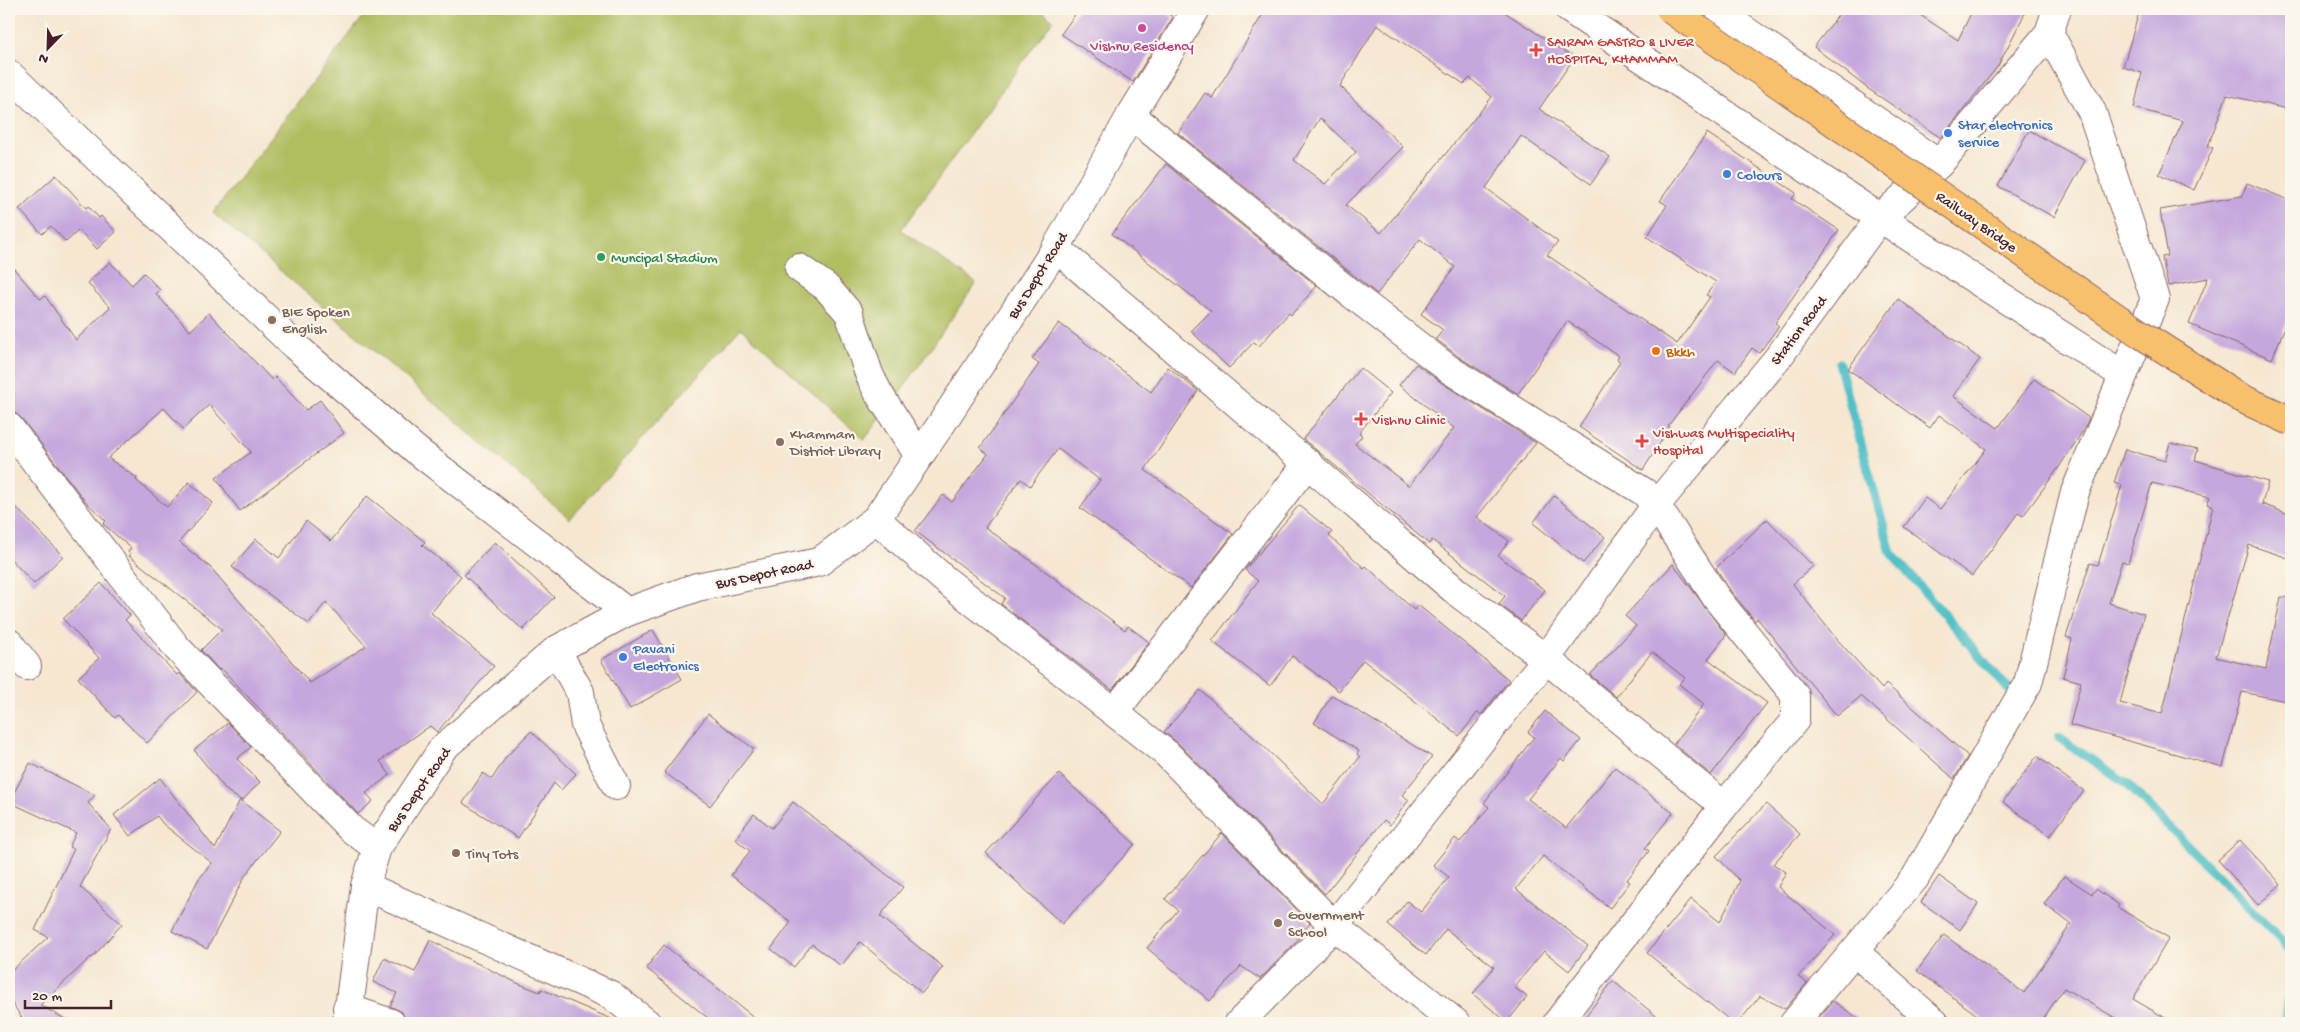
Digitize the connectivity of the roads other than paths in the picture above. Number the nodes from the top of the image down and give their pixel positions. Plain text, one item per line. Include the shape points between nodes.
1 (1569, 9) edge
2 (1670, 9) edge
3 (1714, 9) edge
4 (1188, 12) edge
5 (2053, 21) edge
6 (9, 74) edge
7 (1131, 115) junction
8 (1939, 164) junction
9 (1880, 218) junction
10 (1056, 248) junction
11 (799, 268) dead end
12 (2124, 375) junction
13 (2291, 421) edge
14 (9, 427) edge
15 (919, 456) junction
16 (1308, 463) junction
17 (1656, 505) junction
18 (876, 518) junction
19 (627, 612) junction
20 (9, 643) edge
21 (556, 650) junction
22 (1546, 659) junction
23 (27, 666) dead end
24 (1115, 711) junction
25 (616, 786) dead end
26 (1724, 806) junction
27 (377, 848) junction
28 (365, 886) junction
29 (1334, 926) junction
30 (1855, 952) junction
31 (347, 1015) edge
32 (1450, 1021) edge
33 (391, 1023) edge
34 (647, 1023) edge
35 (1239, 1023) edge
36 (1557, 1023) edge
37 (1794, 1023) edge
38 (1935, 1023) edge

1 - 9 street
2 - 13 main road, Railway Bridge, bridge via 2140,333 2241,398
3 - 8 street
4 - 7 street, Bus Depot Road
5 - 8 street, Station Road
5 - 12 street via 2092,112 2155,298
6 - 19 street via 295,346 416,450
7 - 10 street, Bus Depot Road
7 - 17 street via 1450,370 1644,492
8 - 9 street, Station Road
9 - 12 street
9 - 17 street, Station Road via 1777,359
10 - 15 street, Bus Depot Road
10 - 16 street
11 - 15 street via 826,287 849,313 876,387
12 - 30 street via 2075,492 2025,688 1915,878
14 - 27 street via 177,648 351,829
15 - 18 street, Bus Depot Road
16 - 22 street via 1458,592
16 - 24 street
17 - 22 street, Station Road
17 - 26 street via 1717,599 1795,695 1796,720
18 - 19 street, Bus Depot Road via 819,562 698,588
18 - 24 street via 944,579
19 - 21 street, Bus Depot Road
20 - 23 street
21 - 25 street via 580,692 585,725
21 - 27 street, Bus Depot Road via 444,748
22 - 26 street
22 - 29 street, Station Road
24 - 29 street via 1167,754
26 - 36 street
27 - 28 street, Bus Depot Road
28 - 31 street, Bus Depot Road
28 - 34 street via 611,995
29 - 32 street
29 - 35 street, Station Road
30 - 37 street
30 - 38 street
31 - 33 street

